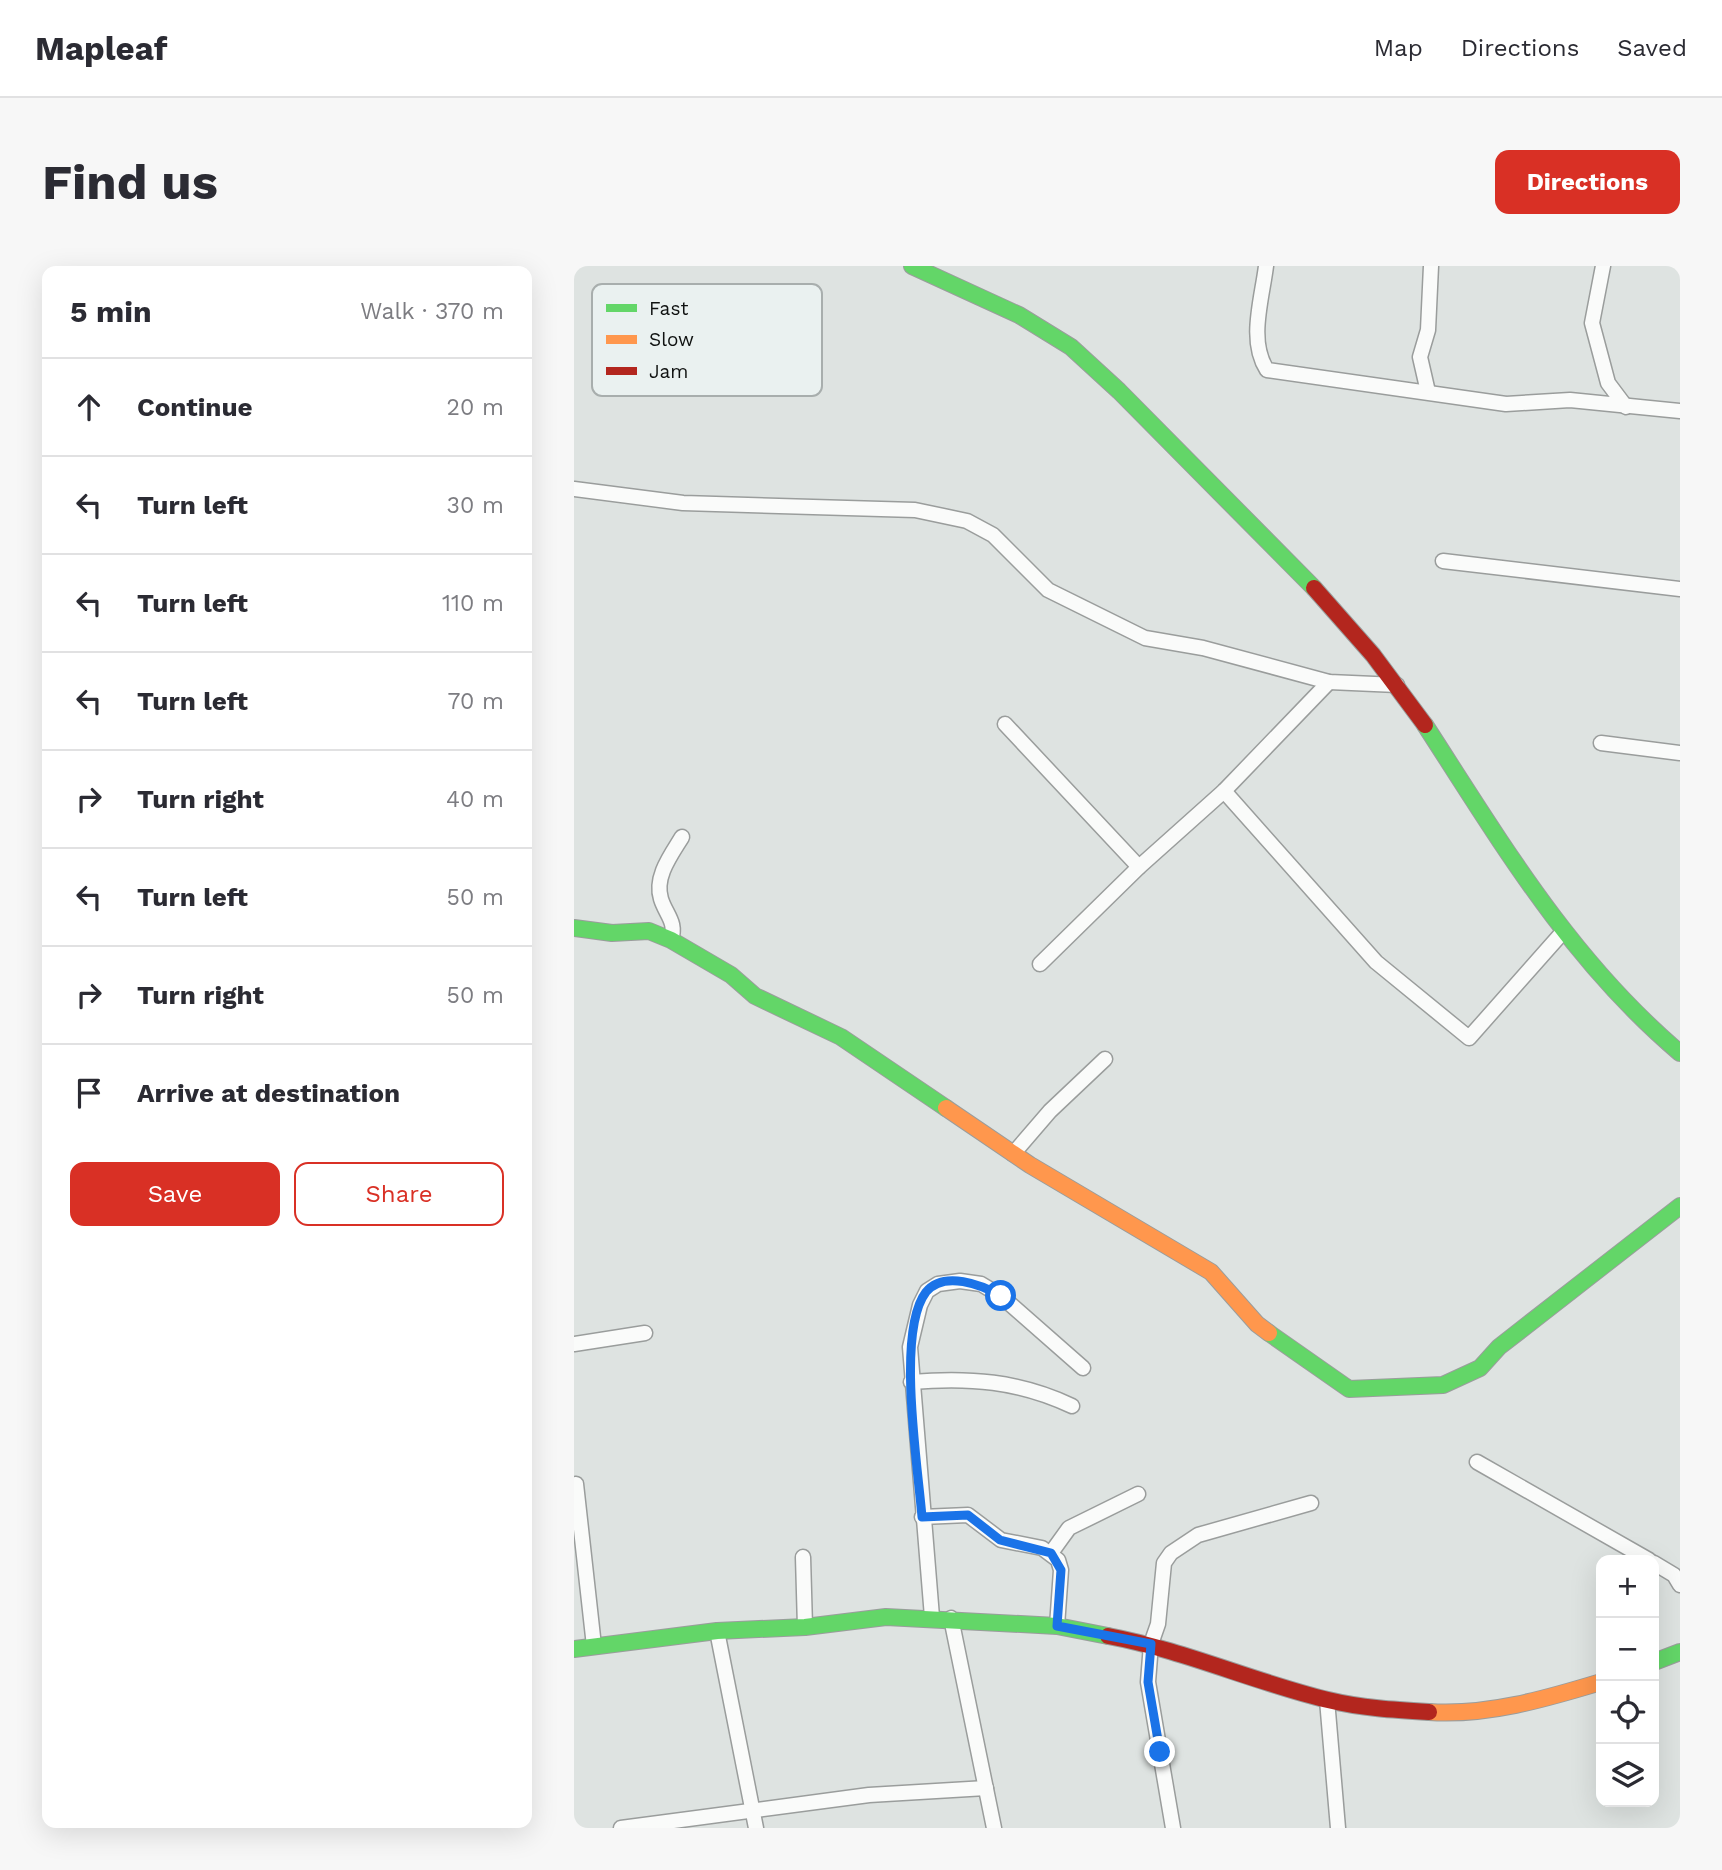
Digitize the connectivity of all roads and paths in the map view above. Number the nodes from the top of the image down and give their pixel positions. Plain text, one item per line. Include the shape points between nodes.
1 (912, 266) edge
2 (1266, 266) edge
3 (1431, 266) edge
4 (1603, 266) edge
5 (1428, 392) junction
6 (1626, 407) junction
7 (1680, 411) edge
8 (574, 489) edge
9 (1443, 561) dead end
10 (1680, 589) edge
11 (1329, 682) junction
12 (1397, 685) junction
13 (1004, 724) dead end
14 (1601, 743) dead end
15 (1680, 753) edge
16 (1224, 791) junction
17 (682, 837) dead end
18 (1139, 867) junction
19 (574, 928) edge
20 (1562, 933) junction
21 (671, 940) junction
22 (1040, 964) dead end
23 (1680, 1053) edge
24 (1105, 1059) dead end
25 (1013, 1154) junction
26 (1680, 1206) edge
27 (645, 1333) dead end
28 (574, 1344) edge
29 (1083, 1367) dead end
30 (911, 1382) junction
31 (1072, 1406) dead end
32 (1477, 1462) dead end
33 (576, 1484) dead end
34 (1138, 1494) dead end
35 (1311, 1503) dead end
36 (922, 1517) junction
37 (1051, 1553) junction
38 (1640, 1555) edge
39 (803, 1556) dead end
40 (1659, 1566) edge
41 (1678, 1575) edge
42 (932, 1618) junction
43 (951, 1618) junction
44 (1057, 1626) junction
45 (805, 1627) junction
46 (717, 1631) junction
47 (1151, 1644) junction
48 (594, 1646) junction
49 (574, 1649) edge
50 (1680, 1652) edge
51 (1659, 1660) edge
52 (1596, 1684) edge
53 (1327, 1700) junction
54 (986, 1788) junction
55 (754, 1811) junction
56 (621, 1828) edge
57 (756, 1828) edge
58 (994, 1828) edge
59 (1173, 1828) edge
60 (1338, 1828) edge

1 - 12 street via 1020,315 1085,359 1245,516
2 - 5 street via 1256,339 1267,370
3 - 5 street via 1428,330 1420,357
4 - 6 street via 1592,323 1608,383
5 - 6 street via 1506,404 1570,400
6 - 7 street
8 - 11 street via 682,502 915,510 967,521 993,535 1048,590 1145,638 1203,648
9 - 10 street
11 - 12 street
11 - 16 street
12 - 20 street
13 - 18 street
14 - 15 street
16 - 18 street
16 - 20 street via 1377,962 1469,1038
17 - 21 street via 660,887 674,926
18 - 22 street
19 - 21 street via 649,932
20 - 23 street via 1648,1027
21 - 25 street via 731,975 755,996 841,1037
24 - 25 street
25 - 26 street via 1211,1272 1257,1324 1337,1383 1356,1391 1443,1385 1469,1375
27 - 28 street
29 - 30 street via 1001,1296 981,1284 960,1281 938,1284 927,1291 920,1305 910,1347
30 - 31 street via 949,1378 992,1381 1018,1385
30 - 36 street
32 - 38 street
33 - 48 street
34 - 37 street via 1069,1528
35 - 47 street via 1216,1528 1171,1553 1164,1563 1158,1624
36 - 37 street via 968,1515 1000,1540
36 - 42 street
37 - 44 street via 1061,1570
39 - 45 street
40 - 41 street
42 - 43 street
42 - 45 street via 886,1617
43 - 44 street
43 - 54 street
44 - 47 street
45 - 46 street
46 - 48 street
46 - 55 street
47 - 53 street
47 - 59 street via 1148,1682
48 - 49 street
50 - 51 street
52 - 53 street via 1461,1714 1367,1708
53 - 60 street
54 - 55 street via 869,1795
54 - 58 street
55 - 56 street
55 - 57 street

